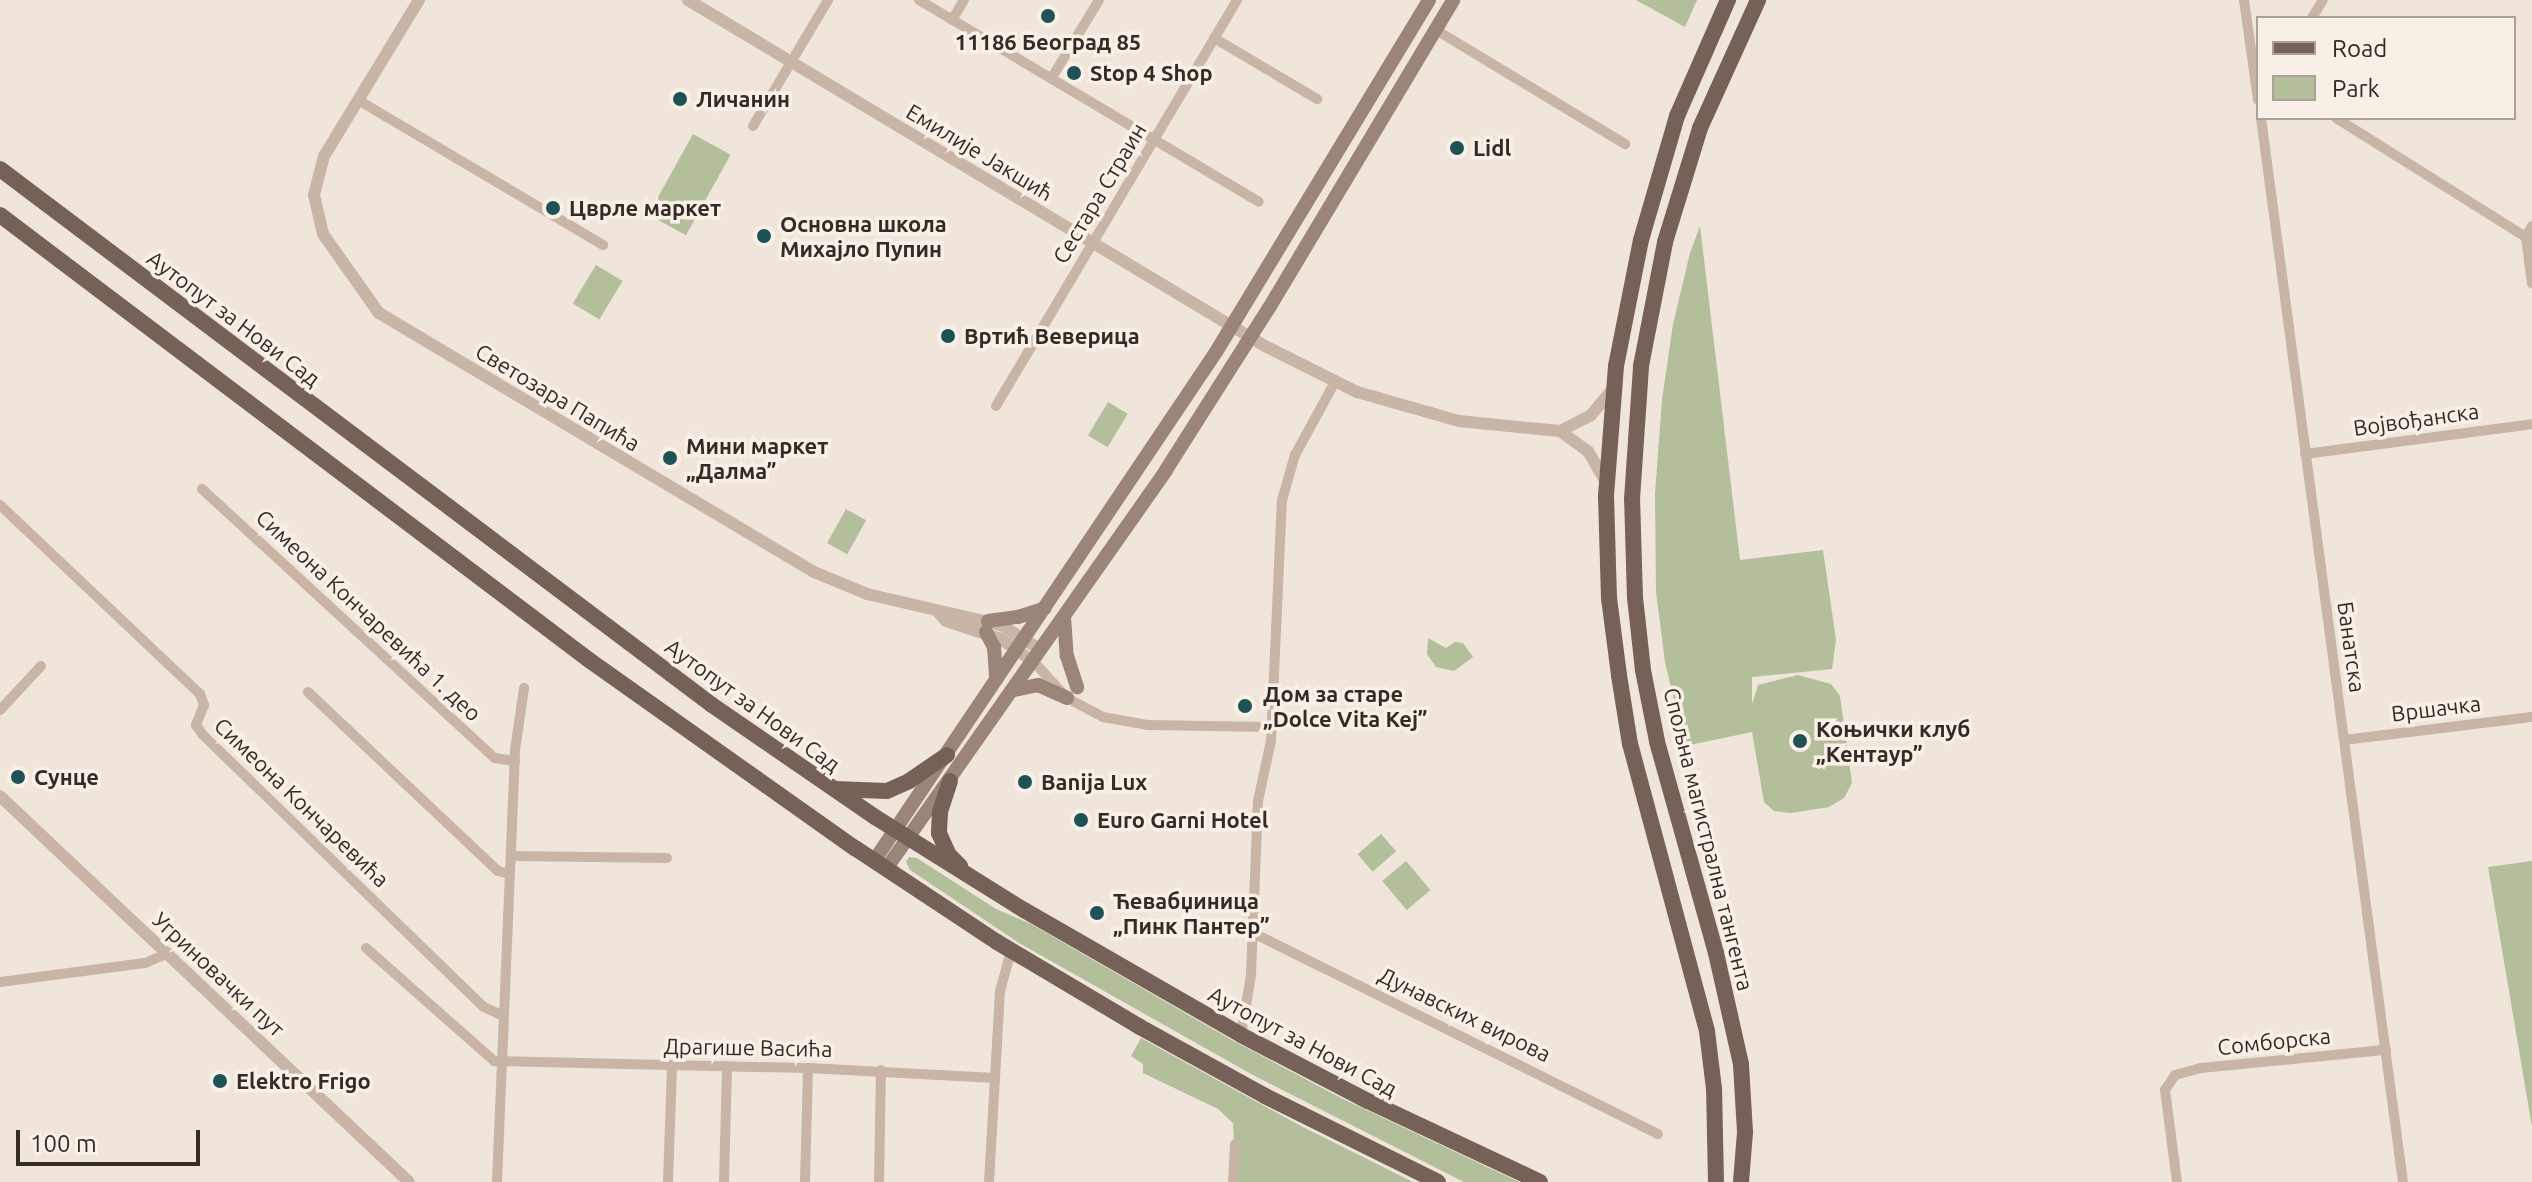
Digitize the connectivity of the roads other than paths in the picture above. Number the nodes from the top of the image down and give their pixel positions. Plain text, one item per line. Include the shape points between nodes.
1 (419, 0) edge
2 (689, 0) edge
3 (828, 0) edge
4 (919, 0) edge
5 (964, 0) edge
6 (1099, 0) edge
7 (1237, 0) edge
8 (1429, 0) edge
9 (1453, 0) edge
10 (1728, 0) edge
11 (1758, 0) edge
12 (2244, 0) edge
13 (952, 20) junction
14 (1436, 30) junction
15 (1214, 38) junction
16 (792, 62) junction
17 (2256, 75) edge
18 (1051, 79) junction
19 (1317, 99) dead end
20 (358, 100) junction
21 (2261, 120) edge
22 (2339, 120) edge
23 (753, 126) dead end
24 (1155, 139) junction
25 (1625, 144) dead end
26 (0, 169) edge
27 (1259, 202) dead end
28 (0, 215) edge
29 (2532, 226) edge
30 (2529, 239) edge
31 (1093, 243) junction
32 (603, 245) dead end
33 (2532, 284) edge
34 (1232, 326) junction
35 (1251, 338) junction
36 (1335, 382) junction
37 (1613, 389) junction
38 (996, 406) dead end
39 (2532, 424) edge
40 (1560, 431) junction
41 (2305, 454) junction
42 (1606, 482) junction
43 (202, 489) dead end
44 (0, 505) edge
45 (1045, 607) junction
46 (1064, 616) junction
47 (987, 626) junction
48 (1021, 643) junction
49 (1037, 656) junction
50 (41, 666) dead end
51 (996, 679) junction
52 (524, 688) dead end
53 (1013, 690) junction
54 (308, 692) dead end
55 (1072, 693) junction
56 (0, 710) edge
57 (2532, 717) edge
58 (1272, 727) junction
59 (2344, 740) junction
60 (947, 755) junction
61 (515, 761) junction
62 (950, 781) junction
63 (831, 788) junction
64 (0, 796) edge
65 (901, 834) junction
66 (511, 856) junction
67 (667, 858) dead end
68 (880, 865) junction
69 (510, 874) junction
70 (979, 883) junction
71 (1253, 933) junction
72 (366, 948) dead end
73 (1011, 951) junction
74 (169, 953) junction
75 (0, 982) edge
76 (503, 1016) junction
77 (1241, 1035) junction
78 (2386, 1050) junction
79 (501, 1063) junction
80 (672, 1066) junction
81 (727, 1066) junction
82 (808, 1068) junction
83 (881, 1070) junction
84 (995, 1078) junction
85 (1658, 1134) dead end
86 (1716, 1141) junction
87 (1235, 1144) dead end
88 (409, 1182) edge
89 (497, 1182) edge
90 (668, 1182) edge
91 (724, 1182) edge
92 (805, 1182) edge
93 (879, 1182) edge
94 (989, 1182) edge
95 (1233, 1182) edge
96 (1438, 1182) edge
97 (1540, 1182) edge
98 (1707, 1182) edge
99 (1716, 1182) edge
100 (1741, 1182) edge
101 (2177, 1182) edge
102 (2403, 1182) edge

1 - 20 street, Светозара Папића
2 - 16 street, Емилије Јакшић
3 - 16 street
4 - 13 street
5 - 13 street
6 - 18 street
7 - 15 street, Сестара Страин
8 - 34 main road
9 - 14 main road
10 - 37 main road via 1697,65 1663,160 1624,312
11 - 100 main road, Спољна магистрална тангента via 1700,128 1665,242 1641,366 1632,499 1643,670 1741,1064
12 - 17 street
13 - 18 street
14 - 25 street
14 - 35 main road
15 - 19 street
15 - 24 street, Сестара Страин
16 - 23 street
16 - 31 street, Емилије Јакшић
18 - 24 street
20 - 32 street
20 - 47 street, Светозара Папића via 324,156 315,205 332,250 379,313 802,565 854,590 938,612 946,621
21 - 41 street, Банатска
22 - 30 street
24 - 27 street
24 - 31 street, Сестара Страин
26 - 63 main road, Аутопут за Нови Сад via 638,650
28 - 68 main road via 600,668
29 - 30 street
30 - 33 street
31 - 34 street, Емилије Јакшић
31 - 38 street, Сестара Страин
34 - 35 street, Емилије Јакшић
34 - 45 main road
35 - 36 street
35 - 46 main road
36 - 40 street via 1438,417
36 - 58 street via 1284,486
37 - 40 street via 1591,415
37 - 42 main road
39 - 41 street, Војвођанска
40 - 42 street via 1588,451
41 - 59 street, Банатска
42 - 86 main road via 1609,598 1630,744 1707,1031
43 - 61 street, Симеона Кончаревића 1. део via 495,758
44 - 76 street, Симеона Кончаревића via 200,694 204,705 196,725 202,734 484,1007
45 - 47 main road
45 - 48 main road
46 - 49 main road
46 - 55 main road
47 - 48 street, Светозара Папића
47 - 51 main road
48 - 49 street, Светозара Папића
48 - 51 main road
49 - 53 main road
49 - 55 street
50 - 56 street
51 - 60 main road
52 - 61 street
53 - 55 main road via 1038,685
53 - 62 main road
54 - 69 street via 498,871
55 - 58 street via 1090,713 1139,724
57 - 59 street, Вршачка
58 - 71 street via 1258,801
59 - 78 street, Банатска
60 - 63 main road via 887,791
60 - 65 main road
61 - 66 street
62 - 65 main road
62 - 70 main road via 939,833 955,861
63 - 65 main road, Аутопут за Нови Сад
64 - 74 street, Угриновачки пут
65 - 68 main road
65 - 70 main road, Аутопут за Нови Сад
66 - 67 street
66 - 69 street
68 - 73 main road
69 - 76 street
70 - 77 main road, Аутопут за Нови Сад
71 - 77 street
71 - 85 street, Дунавских вирова
72 - 79 street via 489,1060
73 - 84 street via 1000,991
73 - 96 main road via 1265,1096
74 - 75 street via 145,963
74 - 88 street, Угриновачки пут
76 - 79 street
77 - 97 main road, Аутопут за Нови Сад
78 - 101 street, Сомборска via 2179,1073 2165,1090
78 - 102 street, Банатска
79 - 80 street, Драгише Васића
79 - 89 street
80 - 81 street, Драгише Васића
80 - 90 street
81 - 82 street, Драгише Васића
81 - 91 street
82 - 83 street, Драгише Васића
82 - 92 street
83 - 84 street, Драгише Васића
83 - 93 street
84 - 94 street
86 - 98 main road
86 - 99 main road
87 - 95 street

